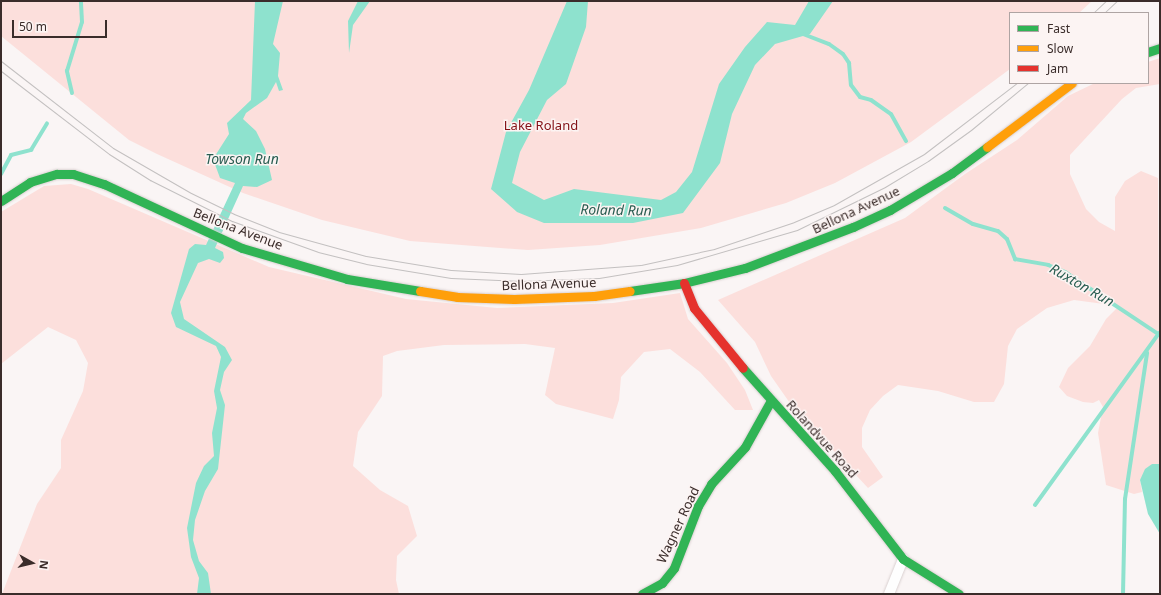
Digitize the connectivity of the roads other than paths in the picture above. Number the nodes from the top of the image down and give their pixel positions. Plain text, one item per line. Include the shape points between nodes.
1 (1160, 48) edge
2 (1149, 52) edge
3 (1071, 84) edge
4 (1, 201) edge
5 (684, 283) junction
6 (770, 402) junction
7 (903, 559) junction
8 (642, 594) edge
9 (889, 594) edge
10 (959, 594) edge

1 - 2 main road
3 - 5 main road, Bellona Avenue via 952,173 890,210 796,251 745,268
4 - 5 main road, Bellona Avenue via 30,182 56,174 91,178 206,232 278,259 347,279 434,294 564,299
5 - 6 main road, Rolandvue Road via 694,308
6 - 7 main road, Rolandvue Road via 835,471
6 - 8 main road, Wagner Road via 745,447 711,484 698,506 674,568 662,583
7 - 9 street
7 - 10 main road, Rolandvue Road

